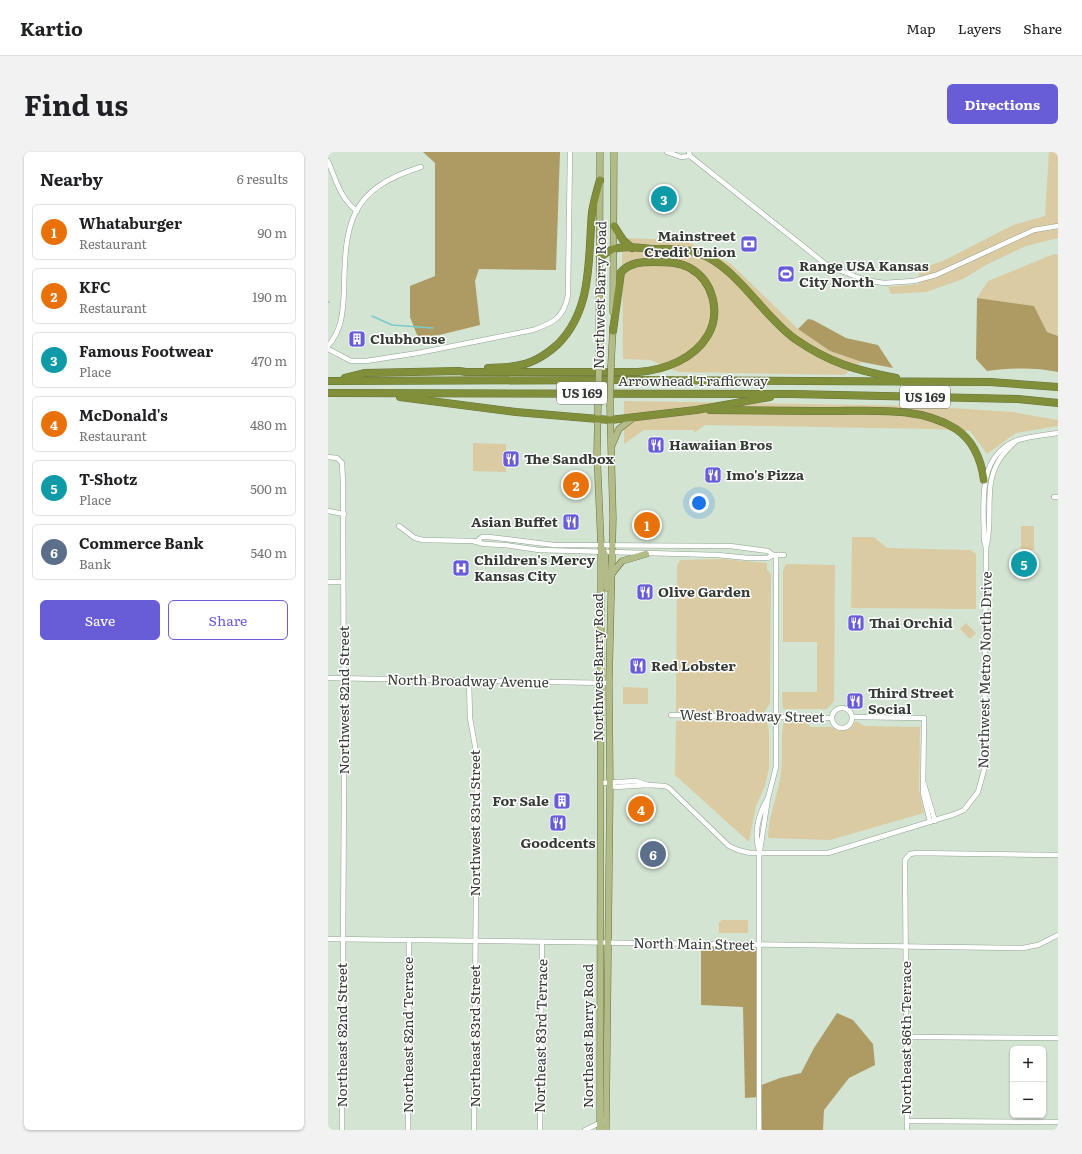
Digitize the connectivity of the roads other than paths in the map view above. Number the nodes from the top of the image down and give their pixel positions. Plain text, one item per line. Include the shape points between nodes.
1 (570, 152) edge
2 (600, 152) edge
3 (614, 152) edge
4 (667, 152) edge
5 (691, 153) edge
6 (328, 161) edge
7 (421, 167) dead end
8 (600, 180) junction
9 (357, 211) junction
10 (614, 226) junction
11 (1058, 226) edge
12 (632, 248) junction
13 (613, 249) junction
14 (600, 257) junction
15 (613, 331) junction
16 (328, 347) edge
17 (459, 371) junction
18 (331, 381) edge
19 (914, 382) junction
20 (1058, 387) edge
21 (328, 393) edge
22 (372, 393) junction
23 (792, 394) junction
24 (1058, 403) edge
25 (696, 410) junction
26 (632, 418) junction
27 (598, 420) junction
28 (610, 420) junction
29 (1058, 433) edge
30 (610, 448) junction
31 (328, 457) edge
32 (987, 481) junction
33 (328, 511) edge
34 (344, 514) junction
35 (399, 526) dead end
36 (606, 549) junction
37 (646, 554) junction
38 (774, 555) junction
39 (784, 555) dead end
40 (611, 574) junction
41 (328, 582) edge
42 (343, 582) junction
43 (611, 599) junction
44 (328, 678) edge
45 (344, 678) junction
46 (469, 680) junction
47 (601, 683) junction
48 (609, 684) junction
49 (671, 715) dead end
50 (776, 717) junction
51 (853, 717) junction
52 (832, 718) junction
53 (600, 783) junction
54 (610, 784) junction
55 (933, 821) junction
56 (760, 853) junction
57 (1058, 855) edge
58 (1058, 935) edge
59 (328, 939) edge
60 (343, 940) junction
61 (409, 941) junction
62 (475, 941) junction
63 (542, 942) junction
64 (600, 942) junction
65 (607, 942) junction
66 (758, 945) junction
67 (906, 946) junction
68 (906, 1037) junction
69 (1058, 1038) edge
70 (606, 1120) junction
71 (906, 1121) junction
72 (1058, 1122) edge
73 (600, 1127) edge
74 (342, 1130) edge
75 (408, 1130) edge
76 (474, 1130) edge
77 (540, 1130) edge
78 (588, 1130) edge
79 (606, 1130) edge
80 (759, 1130) edge
81 (906, 1130) edge

1 - 16 street via 568,292 565,306 555,321 533,330 366,361 351,361
2 - 8 main road, Northwest Barry Road
3 - 10 main road, Northwest Barry Road
4 - 5 street via 681,156
5 - 11 street via 828,266 865,280 884,283 914,281 936,275 1034,230
6 - 9 street via 349,206
7 - 9 street via 397,174 379,185
8 - 14 main road, Northwest Barry Road
8 - 17 highway via 593,210 584,297 580,313 569,332 553,349 531,362 515,366 466,368
9 - 16 street via 346,239 342,320
10 - 12 highway via 622,240
10 - 13 main road, Northwest Barry Road
12 - 13 highway
12 - 19 highway via 686,250 701,254 721,266 774,321 814,352 855,370
13 - 14 highway
13 - 15 main road, Northwest Barry Road
14 - 27 main road, Northwest Barry Road, bridge
15 - 17 highway via 621,272 633,263 663,262 684,265 698,274 710,289 714,302 714,316 708,335 694,351 664,368 638,372
15 - 28 main road, Northwest Barry Road, bridge
17 - 18 highway via 365,373
18 - 19 highway, Arrowhead Trafficway / US 169
19 - 20 highway, Arrowhead Trafficway / US 169 via 990,382
21 - 22 highway, Arrowhead Trafficway / US 169
22 - 23 highway, Arrowhead Trafficway / US 169
22 - 27 highway
23 - 24 highway, Arrowhead Trafficway / US 169 via 1018,399
23 - 25 highway
25 - 26 highway
25 - 32 highway via 912,414 937,420 956,429 972,444
26 - 28 highway
26 - 30 main road via 620,430
27 - 28 highway
27 - 36 main road, Northwest Barry Road via 597,453
28 - 30 main road, Northwest Barry Road
29 - 32 street via 1016,441 1008,445 996,456
30 - 36 main road, Northwest Barry Road via 613,518
31 - 34 street, Northwest 82nd Street via 340,460 343,468
32 - 55 street, Northwest Metro North Drive via 984,540 985,759 982,781 978,792 964,810
33 - 34 street
34 - 42 street, Northwest 82nd Street
35 - 36 street via 415,538 423,540 476,541 482,537 489,537
36 - 37 street
36 - 38 street via 672,545 730,546 768,551
36 - 40 main road, Northwest Barry Road
36 - 43 main road via 607,590
36 - 47 main road, Northwest Barry Road
37 - 38 street via 748,558 768,558
37 - 40 main road via 622,561
38 - 39 street
38 - 50 street
40 - 43 main road, Northwest Barry Road
41 - 42 street
42 - 45 street, Northwest 82nd Street
43 - 48 main road, Northwest Barry Road
44 - 45 street, North Broadway Avenue
45 - 46 street, North Broadway Avenue
45 - 60 street, Northwest 82nd Street
46 - 47 street, North Broadway Avenue
46 - 62 street, Northwest 83rd Street via 470,718 477,757
47 - 48 street, North Broadway Avenue
47 - 53 main road, Northwest Barry Road
48 - 54 main road, Northwest Barry Road
49 - 50 street, West Broadway Street
50 - 52 street, West Broadway Street
50 - 56 street via 776,767 768,798
51 - 52 street via 849,710 843,707 836,710
51 - 52 street via 850,724 843,728 835,725
51 - 55 street via 924,718 923,793
53 - 54 street
53 - 64 main road, Northwest Barry Road
54 - 56 street via 615,787 665,786 729,846
54 - 65 main road, Northwest Barry Road
55 - 56 street via 828,853
56 - 66 street
57 - 67 street, Northeast 86th Terrace via 916,853 907,856 904,863
58 - 67 street, North Main Street via 1038,945 1023,948
59 - 60 street, North Main Street
60 - 61 street, North Main Street
60 - 74 street, Northeast 82nd Street
61 - 62 street, North Main Street
61 - 75 street, Northeast 82nd Terrace
62 - 63 street, North Main Street
62 - 76 street, Northeast 83rd Street
63 - 64 street, North Main Street
63 - 77 street, Northeast 83rd Terrace
64 - 65 street, North Main Street
64 - 73 main road, Northeast Barry Road
65 - 66 street, North Main Street
65 - 70 main road, Northeast Barry Road
66 - 67 street, North Main Street
66 - 80 street
67 - 68 street, Northeast 86th Terrace
68 - 69 street
68 - 71 street, Northeast 86th Terrace
70 - 73 street
70 - 79 main road, Northeast Barry Road
71 - 72 street
71 - 81 street, Northeast 86th Terrace
73 - 78 street

